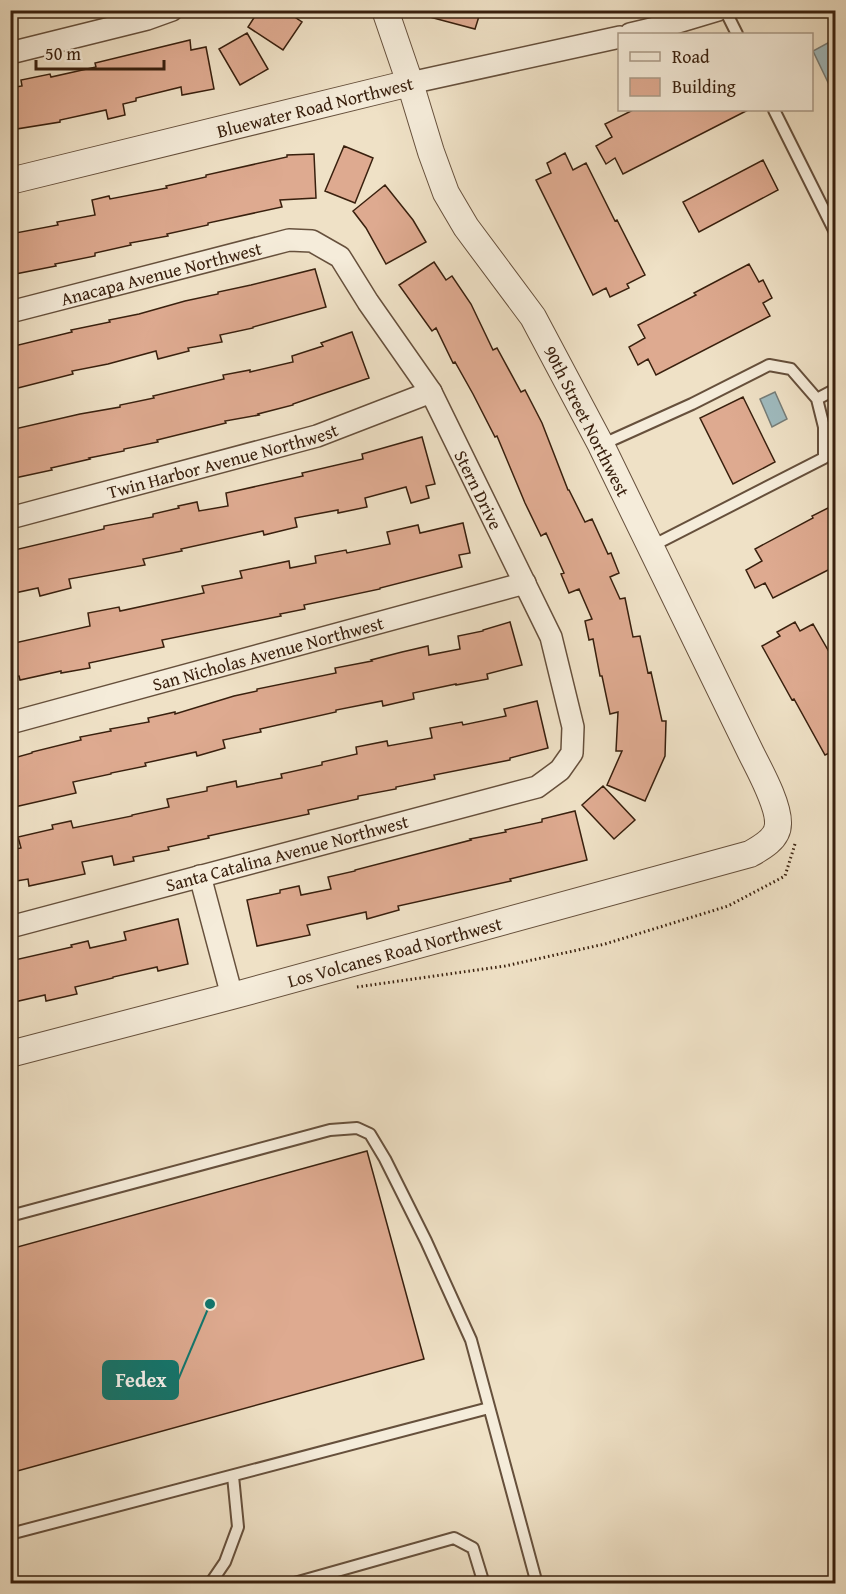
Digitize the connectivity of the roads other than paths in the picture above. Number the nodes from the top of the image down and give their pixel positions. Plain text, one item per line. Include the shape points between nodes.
1 (172, 10) edge
2 (385, 10) edge
3 (718, 10) edge
4 (725, 10) edge
5 (635, 33) edge
6 (736, 33) edge
7 (618, 37) edge
8 (10, 53) edge
9 (410, 83) junction
10 (775, 111) edge
11 (10, 181) edge
12 (836, 234) edge
13 (312, 241) joint
14 (10, 312) edge
15 (836, 389) edge
16 (431, 392) junction
17 (817, 399) junction
18 (601, 445) junction
19 (10, 518) edge
20 (650, 547) junction
21 (525, 583) junction
22 (10, 723) edge
23 (560, 770) joint
24 (785, 838) joint
25 (200, 876) junction
26 (10, 927) edge
27 (232, 996) junction
28 (10, 1054) edge
29 (10, 1216) edge
30 (489, 1408) junction
31 (233, 1476) junction
32 (10, 1534) edge
33 (210, 1584) edge
34 (291, 1584) edge
35 (484, 1584) edge
36 (537, 1584) edge

1 - 8 street
2 - 9 street, 90th Street Northwest
3 - 5 street
4 - 6 lane
7 - 9 street, Bluewater Road Northwest
9 - 11 street, Bluewater Road Northwest
9 - 18 street, 90th Street Northwest via 446,193 466,227 534,317
10 - 12 lane
13 - 14 street, Anacapa Avenue Northwest via 289,240
13 - 16 street, Stern Drive via 340,257
15 - 17 lane
16 - 19 street, Twin Harbor Avenue Northwest via 317,436
16 - 21 street, Stern Drive
17 - 18 lane via 791,369 769,365
17 - 20 lane via 824,427 824,458
18 - 20 street, 90th Street Northwest
20 - 24 street, 90th Street Northwest via 751,753
21 - 22 street, San Nicholas Avenue Northwest
21 - 23 street, Stern Drive via 551,637 573,727 572,753
23 - 25 street, Santa Catalina Avenue Northwest via 537,787
24 - 27 street, Los Volcanes Road Northwest via 750,854
25 - 26 street, Santa Catalina Avenue Northwest
25 - 27 street
27 - 28 street, Los Volcanes Road Northwest
29 - 30 lane via 330,1130 357,1128 370,1134 386,1159 426,1241 471,1340
30 - 31 lane
30 - 36 lane
31 - 32 lane
31 - 33 lane via 238,1527 225,1562
34 - 35 lane via 454,1538 472,1548

